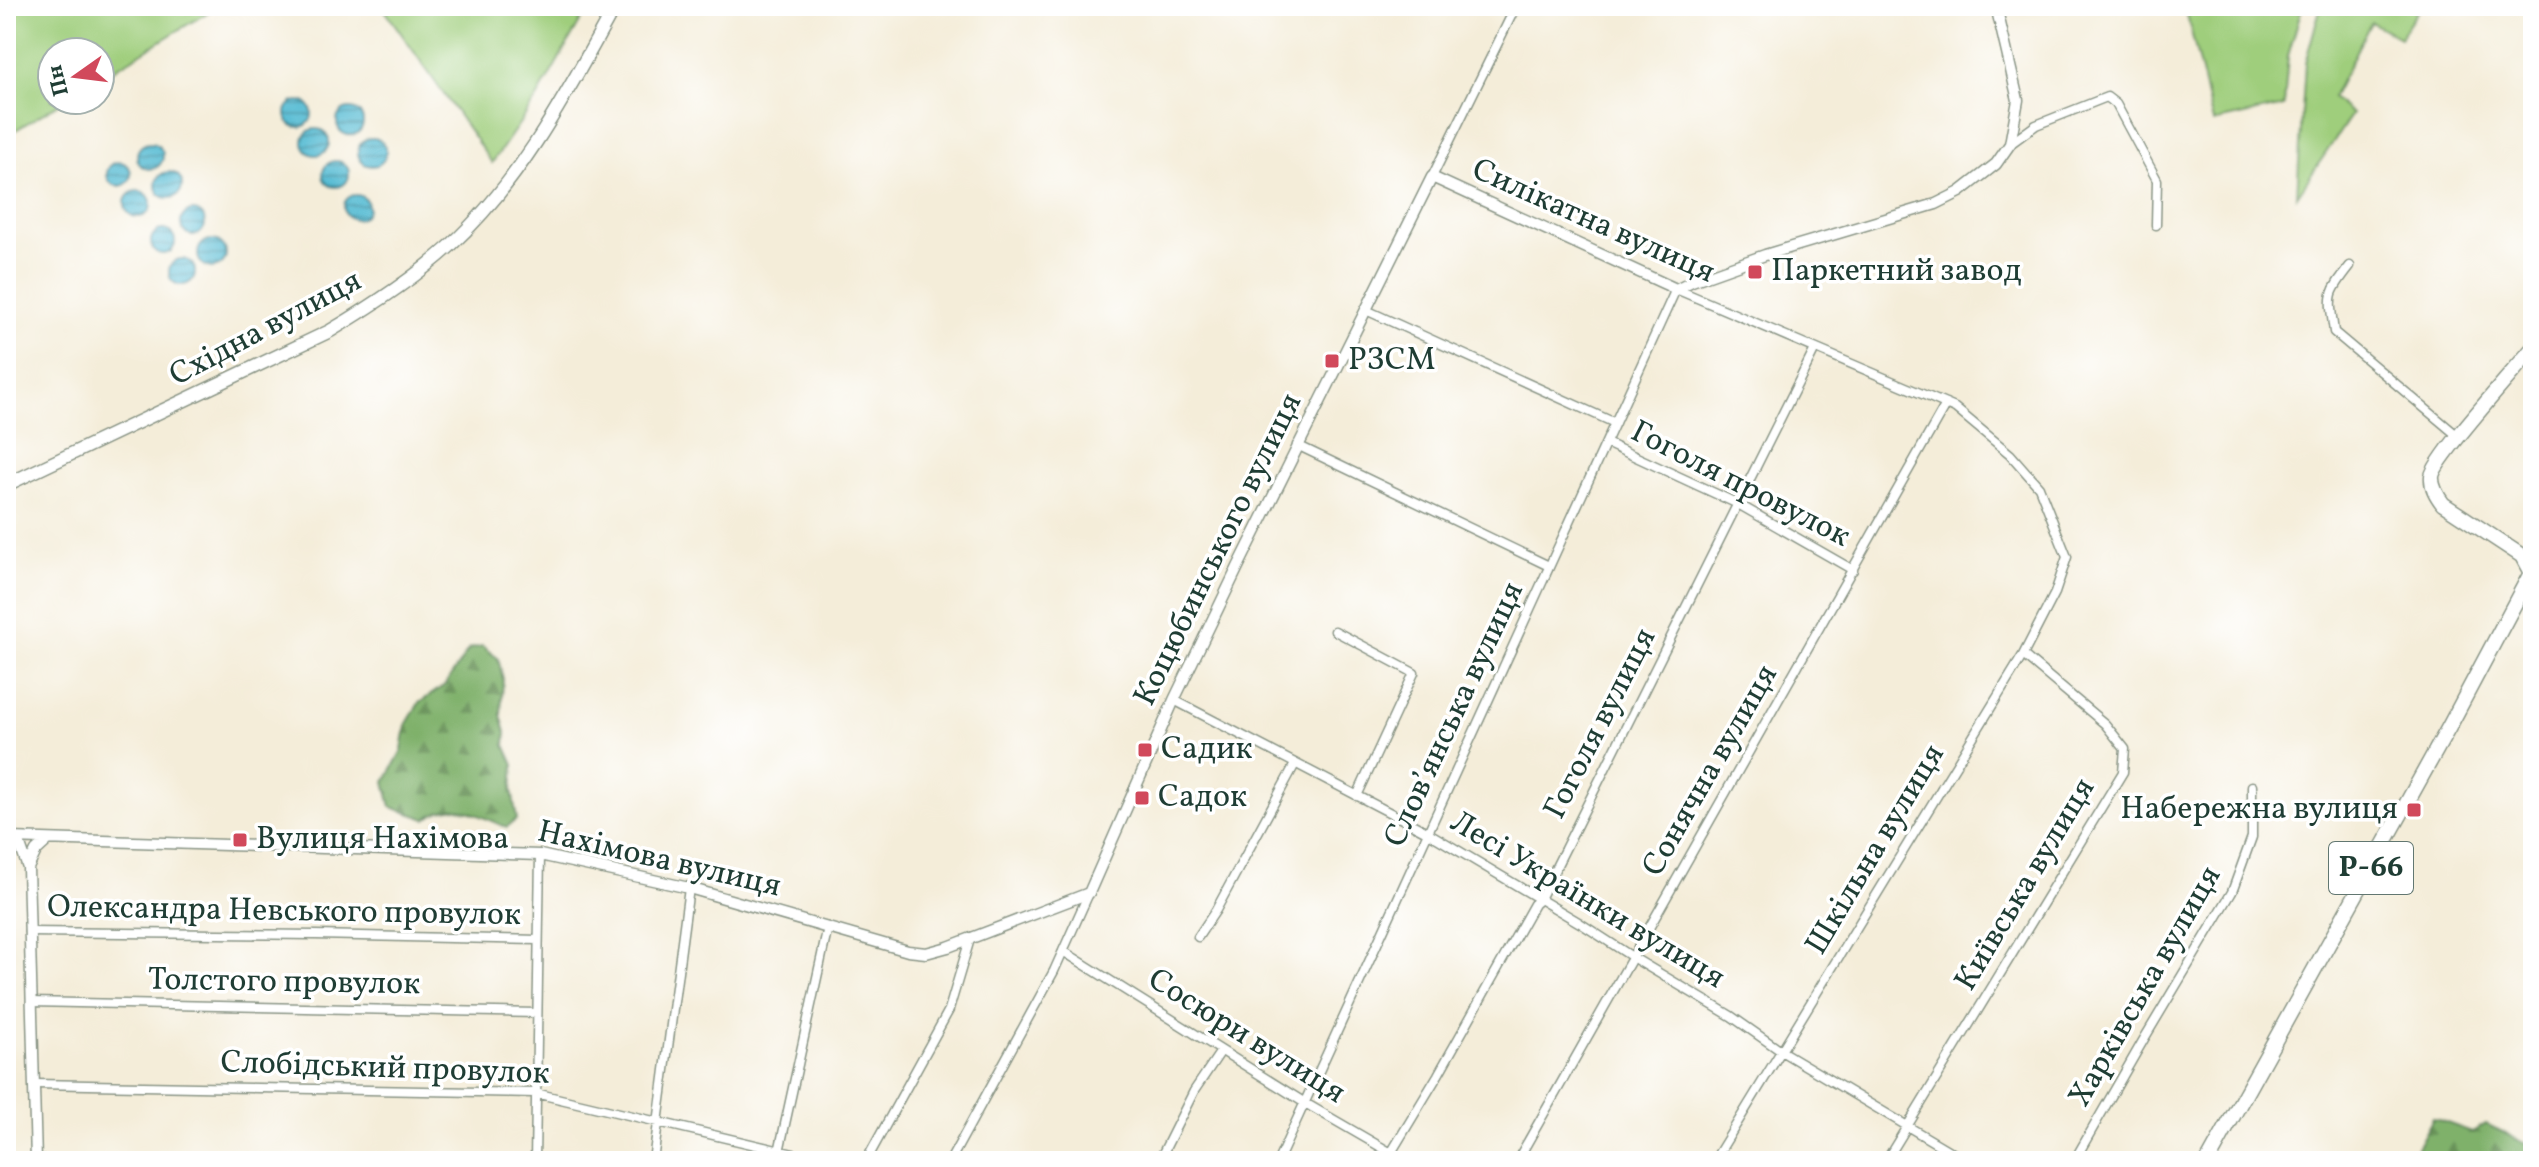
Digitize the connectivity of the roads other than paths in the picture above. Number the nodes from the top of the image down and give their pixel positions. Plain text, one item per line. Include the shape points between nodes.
1 (615, 6) edge
2 (1516, 6) edge
3 (1996, 6) edge
4 (2010, 144) junction
5 (1432, 177) junction
6 (2156, 225) dead end
7 (2350, 266) dead end
8 (1676, 289) junction
9 (1366, 310) junction
10 (2533, 348) edge
11 (1815, 349) junction
12 (1946, 404) junction
13 (1615, 423) junction
14 (2459, 437) junction
15 (1606, 443) junction
16 (1297, 445) junction
17 (6, 485) edge
18 (1738, 504) junction
19 (2067, 557) joint
20 (1549, 566) junction
21 (1853, 570) junction
22 (2532, 572) edge
23 (1335, 631) dead end
24 (2023, 655) junction
25 (1174, 700) junction
26 (1295, 764) junction
27 (2252, 786) dead end
28 (1357, 796) junction
29 (1427, 832) junction
30 (9, 836) edge
31 (48, 840) junction
32 (540, 855) junction
33 (28, 868) junction
34 (689, 888) junction
35 (1089, 893) junction
36 (1540, 899) junction
37 (828, 927) junction
38 (29, 932) junction
39 (1198, 937) dead end
40 (970, 939) junction
41 (538, 940) junction
42 (1063, 951) junction
43 (1632, 957) junction
44 (31, 1002) junction
45 (537, 1013) junction
46 (1221, 1051) junction
47 (1781, 1051) junction
48 (34, 1084) junction
49 (535, 1093) junction
50 (1305, 1103) junction
51 (658, 1122) junction
52 (1907, 1127) junction
53 (780, 1149) junction
54 (1391, 1153) junction
55 (36, 1160) edge
56 (157, 1161) edge
57 (535, 1161) edge
58 (653, 1161) edge
59 (777, 1161) edge
60 (823, 1161) edge
61 (866, 1161) edge
62 (950, 1161) edge
63 (1159, 1161) edge
64 (1278, 1161) edge
65 (1405, 1161) edge
66 (1517, 1161) edge
67 (1714, 1161) edge
68 (1886, 1161) edge
69 (1966, 1161) edge
70 (2074, 1161) edge
71 (2208, 1161) edge

1 - 17 main road, Східна вулиця via 526,158 449,247 330,331
2 - 5 street, Коцюбинського вулиця
3 - 4 street via 2018,100
4 - 6 street via 2036,125 2107,97 2116,104 2157,180
4 - 8 street via 1996,164 1936,204 1765,255
5 - 8 street, Силікатна вулиця
5 - 9 street, Коцюбинського вулиця
7 - 14 street via 2331,289 2334,332
8 - 11 street, Силікатна вулиця
8 - 13 street, Слов’янська вулиця
9 - 13 street, Гоголя провулок
9 - 16 street, Коцюбинського вулиця
10 - 14 main road, Р-66
11 - 12 street, Силікатна вулиця
11 - 18 street, Гоголя вулиця
12 - 19 street, Силікатна вулиця via 2010,454 2039,487
12 - 21 street, Сонячна вулиця
13 - 15 street, Слов’янська вулиця
14 - 22 main road, Р-66 via 2433,472 2435,493 2443,504 2522,556
15 - 18 street, Гоголя провулок
15 - 20 street, Слов’янська вулиця
16 - 20 street
16 - 25 street, Коцюбинського вулиця
18 - 21 street, Гоголя провулок
18 - 36 street, Гоголя вулиця
19 - 24 street, Шкільна вулиця
20 - 29 street, Слов’янська вулиця
21 - 43 street, Сонячна вулиця
22 - 71 main road, Р-66
23 - 28 street via 1414,673
24 - 47 street, Шкільна вулиця
24 - 52 street, Київська вулиця via 2105,724 2125,749 2123,772
25 - 26 street, Лесі Українки вулиця
25 - 35 street, Коцюбинського вулиця
26 - 28 street, Лесі Українки вулиця
26 - 39 street
27 - 70 street, Харківська вулиця via 2252,837 2232,892
28 - 29 street, Лесі Українки вулиця
29 - 36 street, Лесі Українки вулиця
29 - 50 street, Слов’янська вулиця
30 - 31 street, Нахімова вулиця
30 - 33 street via 20,845
31 - 32 street, Нахімова вулиця
31 - 33 street
32 - 34 street, Нахімова вулиця
32 - 41 street
33 - 38 street
34 - 37 street, Нахімова вулиця
34 - 51 street
35 - 40 street, Нахімова вулиця
35 - 42 street, Коцюбинського вулиця
36 - 43 street, Лесі Українки вулиця
36 - 54 street, Гоголя вулиця
37 - 40 street, Нахімова вулиця via 926,953
37 - 53 street
38 - 41 street, Олександра Невського провулок
38 - 44 street
40 - 61 street via 949,1010
41 - 45 street
42 - 46 street, Сосюри вулиця
42 - 62 street, Коцюбинського вулиця
43 - 47 street, Лесі Українки вулиця
43 - 66 street, Сонячна вулиця
44 - 45 street, Толстого провулок
44 - 48 street
45 - 49 street
46 - 50 street, Сосюри вулиця
46 - 63 street
47 - 52 street, Лесі Українки вулиця
47 - 67 street, Шкільна вулиця
48 - 49 street, Слобідський провулок
48 - 55 street
49 - 51 street, Слобідський провулок
49 - 57 street
50 - 54 street, Сосюри вулиця
50 - 64 street, Слов’янська вулиця
51 - 53 street, Слобідський провулок
51 - 58 street
52 - 68 street, Київська вулиця
52 - 69 street, Лесі Українки вулиця
53 - 59 street
53 - 60 street, Слобідський провулок
54 - 65 street, Сосюри вулиця
55 - 56 street

